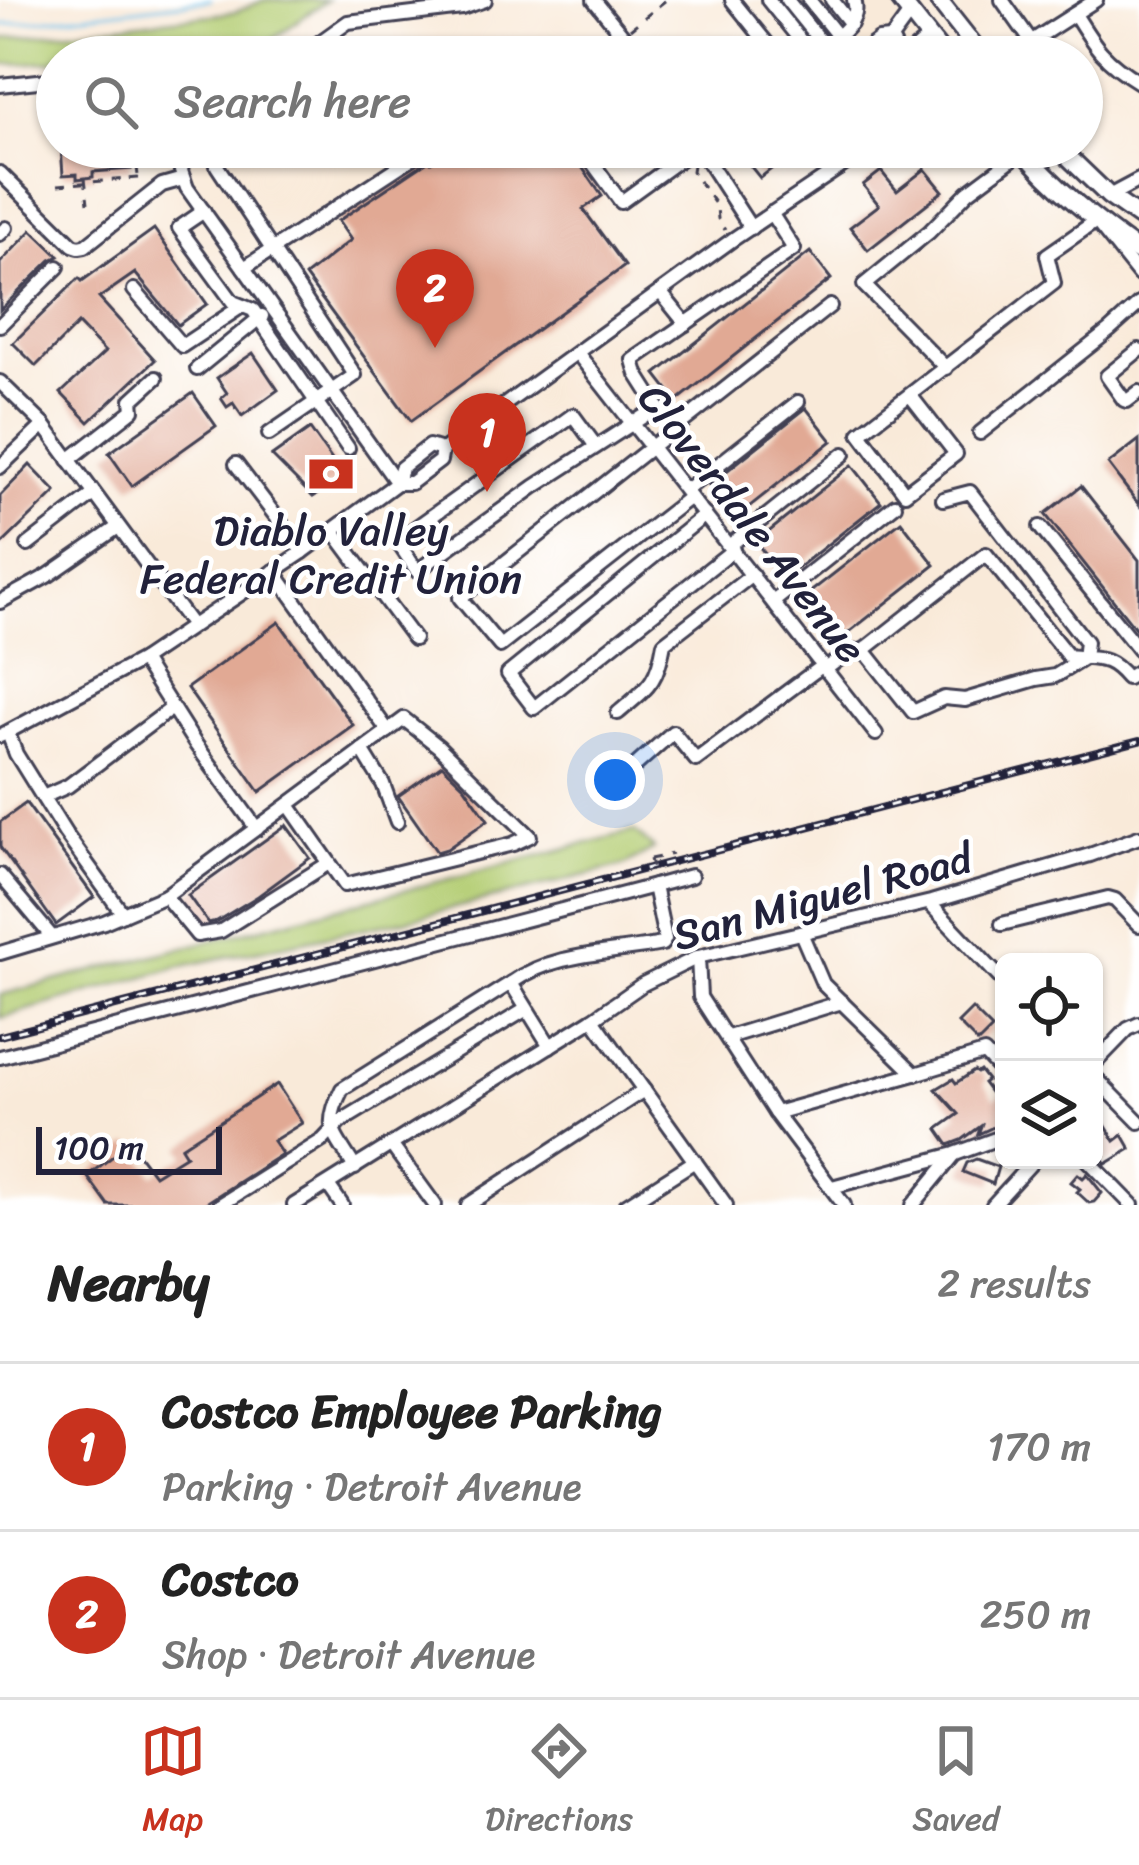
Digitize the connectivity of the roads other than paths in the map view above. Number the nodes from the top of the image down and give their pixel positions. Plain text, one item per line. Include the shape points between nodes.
1 (484, 0) edge
2 (594, 0) edge
3 (732, 0) edge
4 (768, 0) edge
5 (787, 0) edge
6 (809, 0) edge
7 (832, 0) edge
8 (854, 0) edge
9 (938, 0) edge
10 (1002, 0) edge
11 (1096, 0) edge
12 (905, 7) edge
13 (1075, 14) junction
14 (851, 25) junction
15 (838, 35) joint
16 (328, 36) edge
17 (623, 36) edge
18 (761, 36) edge
19 (800, 36) edge
20 (806, 36) edge
21 (929, 36) edge
22 (966, 36) edge
23 (1027, 36) edge
24 (1039, 36) edge
25 (1088, 36) edge
26 (1103, 55) edge
27 (36, 81) edge
28 (1139, 82) edge
29 (0, 85) edge
30 (182, 168) edge
31 (219, 168) edge
32 (397, 168) edge
33 (596, 168) edge
34 (670, 168) edge
35 (712, 168) edge
36 (839, 168) edge
37 (998, 168) edge
38 (1042, 168) edge
39 (1080, 168) edge
40 (0, 173) edge
41 (183, 179) junction
42 (1139, 180) edge
43 (1109, 196) junction
44 (204, 211) junction
45 (771, 213) junction
46 (1139, 218) edge
47 (1096, 221) junction
48 (751, 228) junction
49 (273, 249) junction
50 (1139, 252) edge
51 (58, 266) dead end
52 (244, 268) junction
53 (1139, 275) edge
54 (134, 290) dead end
55 (661, 293) junction
56 (1139, 304) edge
57 (242, 306) junction
58 (830, 307) dead end
59 (273, 308) junction
60 (259, 319) junction
61 (686, 324) junction
62 (0, 325) edge
63 (1139, 350) edge
64 (578, 353) junction
65 (197, 368) dead end
66 (946, 368) junction
67 (156, 377) dead end
68 (0, 382) edge
69 (332, 391) junction
70 (1139, 392) edge
71 (910, 395) junction
72 (315, 401) junction
73 (798, 402) dead end
74 (354, 422) junction
75 (632, 422) junction
76 (44, 425) junction
77 (980, 433) dead end
78 (269, 434) dead end
79 (338, 434) junction
80 (595, 445) junction
81 (652, 447) junction
82 (348, 448) dead end
83 (844, 454) dead end
84 (69, 460) junction
85 (236, 464) dead end
86 (0, 467) edge
87 (397, 483) junction
88 (94, 494) junction
89 (688, 494) junction
90 (943, 500) dead end
91 (895, 505) dead end
92 (705, 515) junction
93 (118, 526) junction
94 (1040, 527) dead end
95 (333, 530) junction
96 (28, 545) dead end
97 (731, 548) junction
98 (303, 552) junction
99 (274, 571) junction
100 (752, 575) junction
101 (0, 602) edge
102 (773, 602) junction
103 (192, 626) junction
104 (414, 639) dead end
105 (864, 650) junction
106 (1139, 650) edge
107 (1084, 658) junction
108 (142, 660) junction
109 (824, 667) junction
110 (1133, 674) edge
111 (172, 708) junction
112 (618, 713) dead end
113 (388, 731) junction
114 (876, 734) dead end
115 (4, 735) edge
116 (362, 750) junction
117 (627, 773) dead end
118 (43, 797) junction
119 (289, 805) junction
120 (397, 822) dead end
121 (257, 829) junction
122 (1139, 837) edge
123 (329, 863) junction
124 (0, 875) edge
125 (691, 876) dead end
126 (654, 882) junction
127 (165, 896) junction
128 (928, 903) junction
129 (123, 914) junction
130 (1002, 924) dead end
131 (1139, 925) edge
132 (801, 933) junction
133 (52, 938) junction
134 (0, 953) edge
135 (698, 957) junction
136 (995, 973) edge
137 (512, 983) junction
138 (842, 1002) junction
139 (525, 1010) junction
140 (593, 1019) junction
141 (1139, 1024) edge
142 (728, 1037) junction
143 (550, 1046) junction
144 (0, 1057) edge
145 (1097, 1061) edge
146 (995, 1065) edge
147 (915, 1074) junction
148 (1103, 1085) edge
149 (644, 1090) junction
150 (775, 1114) junction
151 (1139, 1122) edge
152 (332, 1131) junction
153 (995, 1139) edge
154 (392, 1146) junction
155 (955, 1154) junction
156 (694, 1161) junction
157 (355, 1168) junction
158 (1026, 1169) edge
159 (1097, 1169) edge
160 (328, 1185) junction
161 (832, 1187) junction
162 (1118, 1190) junction
163 (220, 1205) edge
164 (294, 1205) edge
165 (342, 1205) edge
166 (435, 1205) edge
167 (468, 1205) edge
168 (626, 1205) edge
169 (726, 1205) edge
170 (844, 1205) edge
171 (913, 1205) edge
172 (993, 1205) edge
173 (1106, 1205) edge
174 (1132, 1205) edge

1 - 16 street via 348,22
2 - 17 street
3 - 18 street
4 - 19 street
5 - 20 street
6 - 15 street
7 - 14 street
8 - 14 street
9 - 22 main road
10 - 23 street
11 - 13 street
12 - 21 main road
13 - 24 street
13 - 25 street
14 - 15 street
26 - 28 street
27 - 29 street
30 - 41 street
31 - 49 street
32 - 49 street
33 - 34 street via 621,202
35 - 48 street
36 - 45 street
37 - 66 street via 865,285
38 - 47 main road
39 - 43 main road
40 - 41 street via 79,248
41 - 44 street
42 - 43 street
43 - 46 main road
44 - 52 street
44 - 57 street via 179,228
45 - 48 street
45 - 61 street via 794,249
47 - 50 main road
47 - 53 street
47 - 66 street via 1048,255 1054,283
48 - 55 street
49 - 52 street
49 - 69 street via 355,375
51 - 62 street
52 - 59 street
54 - 57 street via 182,346
55 - 61 street
55 - 64 street
56 - 77 street
57 - 60 street
58 - 81 street
59 - 60 street
59 - 69 street
60 - 65 street
60 - 72 street
61 - 75 street via 633,360 658,406
63 - 70 street via 1107,376 1124,400
64 - 75 street, Cloverdale Avenue
64 - 87 street via 442,450 429,446 400,468
66 - 71 street
67 - 84 street via 132,400 133,410
68 - 76 street
69 - 72 street
69 - 74 street
71 - 71 street via 956,454 905,493 860,433
72 - 78 street
72 - 79 street
73 - 89 street
74 - 79 street
74 - 87 street
75 - 80 street
75 - 81 street, Cloverdale Avenue
76 - 84 street
76 - 86 street
79 - 82 street
80 - 80 street via 417,571 397,541 574,415
81 - 89 street, Cloverdale Avenue
81 - 89 street via 460,598 500,646
83 - 97 street
84 - 88 street
85 - 98 street
87 - 95 street
88 - 93 street
88 - 96 street
89 - 92 street, Cloverdale Avenue
90 - 107 street via 970,493 1086,642
91 - 102 street
92 - 97 street, Cloverdale Avenue
92 - 97 street via 508,674 534,708
93 - 101 street
93 - 103 street
94 - 106 street
95 - 98 street
95 - 104 street
97 - 100 street, Cloverdale Avenue
98 - 99 street
99 - 103 street
99 - 113 street
100 - 102 street, Cloverdale Avenue
100 - 112 street via 664,644 652,684
102 - 109 street, Cloverdale Avenue
103 - 108 street
105 - 107 street via 913,712 1055,676
105 - 107 street via 986,554 1068,656
105 - 109 street
107 - 110 street
108 - 111 street
108 - 115 street
109 - 114 street, Cloverdale Avenue
109 - 117 street via 696,760 673,731
111 - 118 street
111 - 121 street
113 - 116 street
113 - 123 street via 404,719 530,836 345,885
115 - 118 street
116 - 119 street
116 - 120 street
118 - 129 street
119 - 121 street
119 - 123 street
121 - 127 street
122 - 128 street, San Miguel Road
123 - 127 street via 221,931 197,934
124 - 133 street
125 - 126 street
126 - 137 street via 662,944 565,959
126 - 144 street
127 - 129 street
128 - 132 street, San Miguel Road
128 - 136 street
129 - 133 street
130 - 131 street via 1108,898
132 - 135 street, San Miguel Road
132 - 138 street via 823,984
133 - 134 street
135 - 140 street, San Miguel Road
135 - 142 street via 700,997
137 - 139 street
137 - 152 street via 342,1089 329,1114
138 - 142 street
138 - 147 street
139 - 143 street
139 - 152 street
140 - 143 street, San Miguel Road
140 - 149 street
141 - 145 street
142 - 150 street
143 - 154 street, San Miguel Road
146 - 147 street via 984,1053
147 - 150 street
148 - 151 street
149 - 156 street
149 - 167 street
150 - 161 street
152 - 157 street
152 - 163 street
153 - 155 street
154 - 157 street, San Miguel Road
154 - 166 street
155 - 161 street
155 - 171 street
156 - 168 street
156 - 169 street
157 - 160 street, San Miguel Road
158 - 172 street
159 - 162 street
160 - 164 street, San Miguel Road
160 - 165 street
161 - 170 street
162 - 173 street
162 - 174 street

